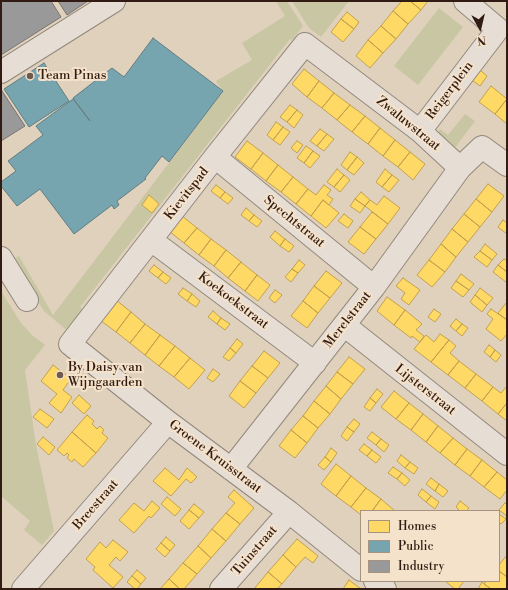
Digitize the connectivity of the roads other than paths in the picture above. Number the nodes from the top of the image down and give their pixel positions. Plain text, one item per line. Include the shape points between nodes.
1 (114, 1) edge
2 (465, 1) edge
3 (305, 44) joint
4 (1, 72) edge
5 (420, 131) junction
6 (215, 157) junction
7 (507, 165) edge
8 (460, 168) junction
9 (151, 240) junction
10 (1, 258) edge
11 (374, 287) junction
12 (27, 300) dead end
13 (344, 325) junction
14 (70, 344) joint
15 (314, 363) junction
16 (168, 422) junction
17 (507, 454) edge
18 (231, 469) junction
19 (289, 512) junction
20 (360, 569) edge
21 (376, 582) edge
22 (23, 589) edge
23 (222, 589) edge
24 (385, 589) edge

1 - 4 street
2 - 5 street, Reigerplein via 498,29
3 - 5 street, Zwaluwstraat
3 - 6 street, Kievitspad
5 - 8 street, Zwaluwstraat
6 - 9 street, Kievitspad
6 - 11 street, Spechtstraat
7 - 8 street via 482,147
8 - 11 street, Merelstraat
9 - 14 street, Kievitspad
9 - 15 street, Koekoekstraat
10 - 12 street
11 - 13 street, Merelstraat
13 - 15 street, Merelstraat
13 - 17 street, Lijsterstraat
14 - 16 street, Groene Kruisstraat
15 - 18 street, Merelstraat
16 - 18 street, Groene Kruisstraat
16 - 22 street, Breestraat
18 - 19 street, Groene Kruisstraat
19 - 20 street, Groene Kruisstraat
19 - 23 street, Tuinstraat
21 - 24 street

